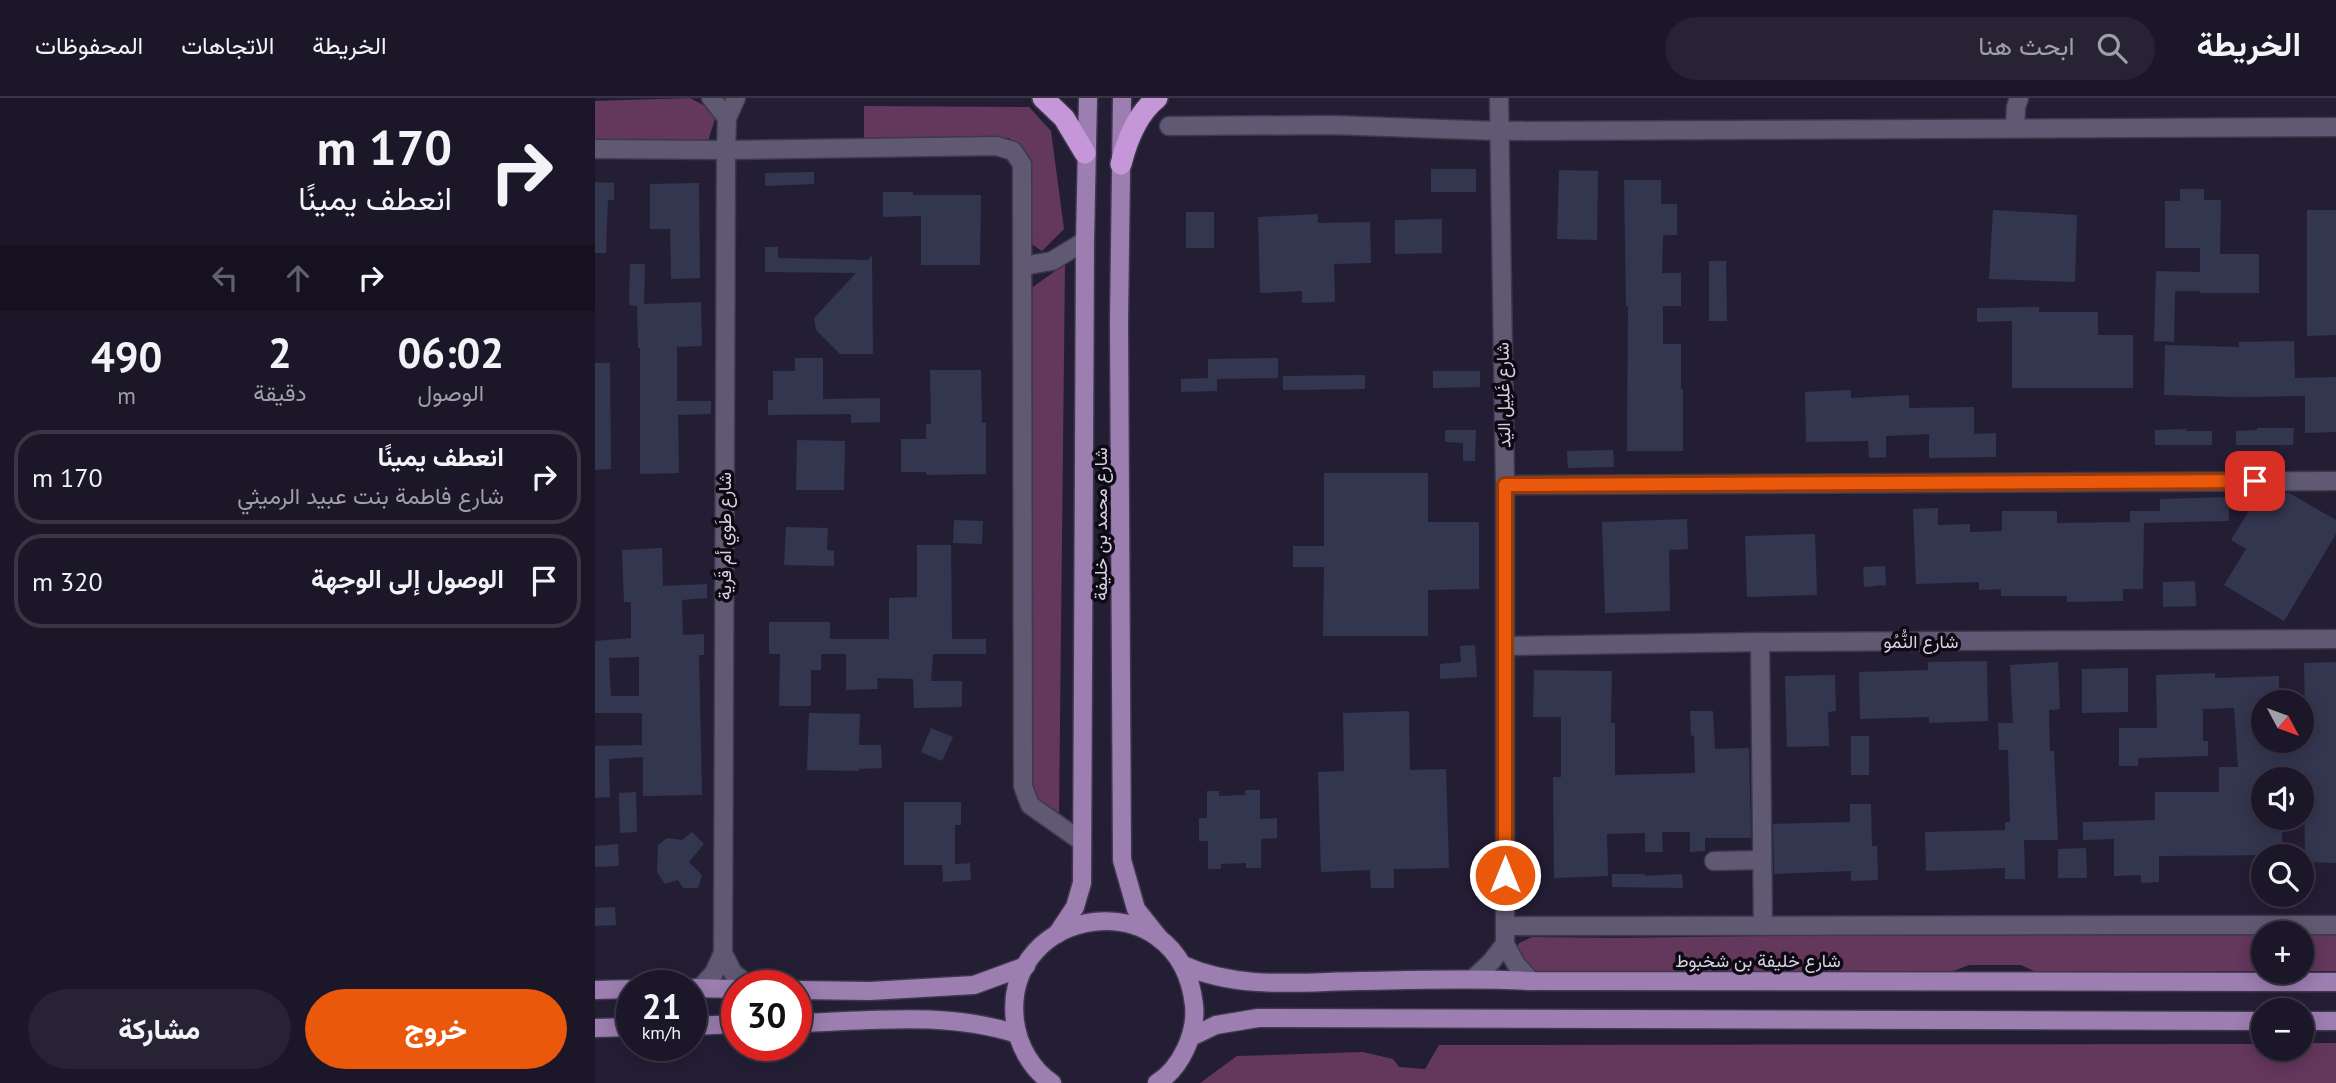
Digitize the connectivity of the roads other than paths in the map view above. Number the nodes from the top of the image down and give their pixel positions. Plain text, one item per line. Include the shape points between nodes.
1 (711, 98) edge
2 (736, 98) edge
3 (1044, 98) edge
4 (1088, 98) edge
5 (1122, 98) edge
6 (1157, 98) edge
7 (1499, 98) edge
8 (2015, 101) edge
9 (727, 118) junction
10 (1169, 126) dead end
11 (2336, 127) edge
12 (2015, 128) junction
13 (1498, 131) junction
14 (595, 149) edge
15 (726, 150) junction
16 (1086, 153) junction
17 (1121, 164) junction
18 (1084, 241) junction
19 (1023, 266) junction
20 (2336, 481) edge
21 (1505, 485) junction
22 (2336, 639) edge
23 (1760, 642) junction
24 (1506, 646) junction
25 (1081, 841) junction
26 (1762, 860) junction
27 (1714, 861) dead end
28 (2336, 925) edge
29 (1763, 926) junction
30 (1057, 934) junction
31 (1504, 935) junction
32 (1160, 939) junction
33 (723, 953) junction
34 (1183, 965) junction
35 (1026, 966) junction
36 (732, 970) edge
37 (1474, 978) junction
38 (707, 979) edge
39 (1531, 981) junction
40 (2336, 982) edge
41 (616, 989) edge
42 (595, 990) edge
43 (812, 990) edge
44 (2251, 1021) edge
45 (2314, 1021) edge
46 (2336, 1021) edge
47 (812, 1023) edge
48 (616, 1027) edge
49 (595, 1028) edge
50 (1017, 1034) junction
51 (1191, 1037) junction
52 (1052, 1083) edge
53 (1157, 1083) edge

1 - 9 street
2 - 9 street, شارع طَوي أم قَرية
3 - 16 highway via 1073,129
4 - 16 main road, شارع محمد بن خليفة
5 - 17 main road, شارع محمد بن خليفة
6 - 17 highway via 1135,126
7 - 13 street, شارع غَلِيل اليَد
8 - 12 street
9 - 15 street, شارع طَوي أم قَرية
10 - 13 street
11 - 12 street
12 - 13 street
13 - 21 street, شارع غَلِيل اليَد
14 - 15 street
15 - 19 street via 996,146 1013,152 1022,164
15 - 33 street, شارع طَوي أم قَرية
16 - 18 main road, شارع محمد بن خليفة
17 - 32 main road, شارع محمد بن خليفة via 1122,860 1136,909
18 - 19 street via 1052,261
18 - 25 main road, شارع محمد بن خليفة
19 - 25 street via 1023,786 1030,805
20 - 21 street
21 - 24 street, شارع غَلِيل اليَد
22 - 23 street, شارع النُّمُو
23 - 24 street, شارع النُّمُو
23 - 26 street
24 - 31 street, شارع غَلِيل اليَد
25 - 30 main road, شارع محمد بن خليفة via 1082,883 1075,907
26 - 27 street
26 - 29 street
28 - 29 street
29 - 31 street
30 - 32 main road via 1082,923 1109,920 1136,925
30 - 35 main road
31 - 37 street via 1491,962
31 - 39 street via 1515,964
32 - 34 main road, شارع محمد بن خليفة
33 - 36 street
33 - 38 street
34 - 37 main road, شارع خليفة بن شخبوط via 1219,978 1257,983
34 - 51 main road via 1195,1013
35 - 43 main road via 974,985
35 - 50 main road via 1017,987
37 - 39 main road, شارع خليفة بن شخبوط
39 - 40 main road, شارع خليفة بن شخبوط
41 - 42 main road
44 - 51 main road via 1258,1018 1216,1025
45 - 46 main road
47 - 50 main road via 943,1019
48 - 49 main road
50 - 52 main road via 1027,1058
51 - 53 main road via 1179,1060

